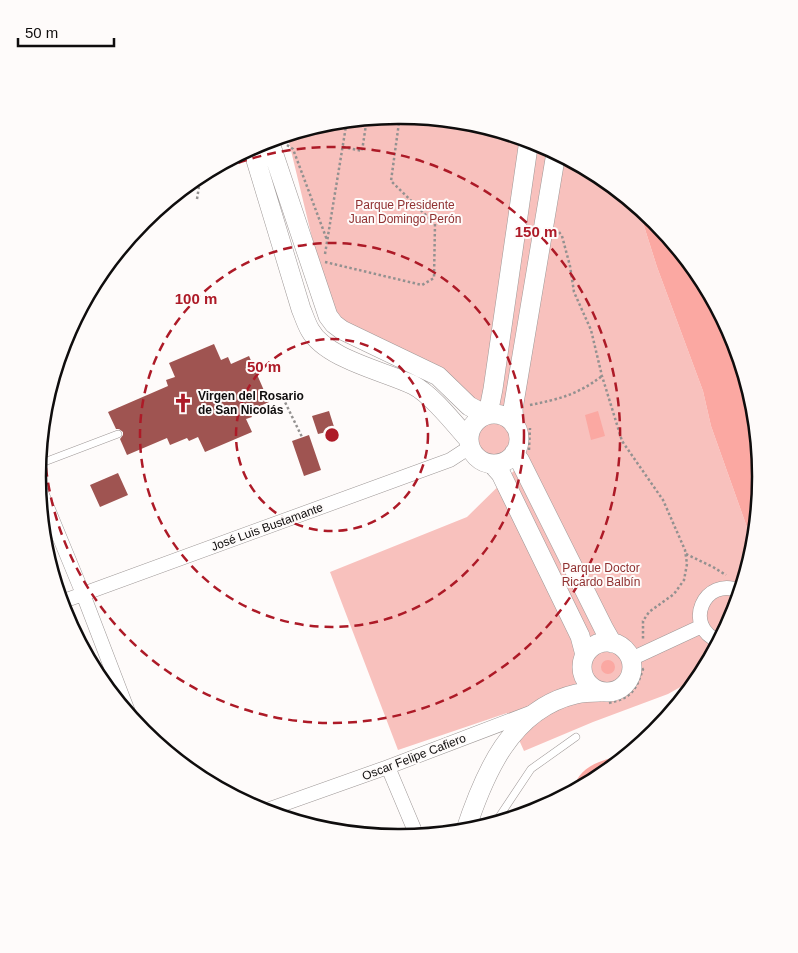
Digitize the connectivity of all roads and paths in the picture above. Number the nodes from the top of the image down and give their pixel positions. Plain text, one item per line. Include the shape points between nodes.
1 (399, 124) edge
2 (366, 126) edge
3 (346, 128) edge
4 (282, 144) edge
5 (279, 145) edge
6 (343, 147) junction
7 (528, 148) edge
8 (254, 155) edge
9 (555, 160) edge
10 (200, 185) edge
11 (197, 199) dead end
12 (555, 226) dead end
13 (328, 242) junction
14 (323, 261) junction
15 (326, 270) dead end
16 (602, 376) junction
17 (283, 398) dead end
18 (530, 406) dead end
19 (487, 414) junction
20 (522, 425) junction
21 (118, 434) dead end
22 (302, 437) dead end
23 (469, 443) junction
24 (521, 455) junction
25 (47, 461) edge
26 (492, 464) junction
27 (48, 509) edge
28 (686, 554) junction
29 (731, 579) dead end
30 (734, 588) edge
31 (83, 594) junction
32 (69, 599) edge
33 (702, 626) junction
34 (713, 637) edge
35 (612, 642) junction
36 (637, 653) junction
37 (583, 661) junction
38 (652, 665) dead end
39 (121, 694) edge
40 (564, 698) junction
41 (604, 698) junction
42 (538, 710) junction
43 (576, 737) dead end
44 (388, 767) junction
45 (277, 807) edge
46 (501, 814) edge
47 (468, 822) edge
48 (414, 828) edge

1 - 14 path via 391,181 435,224 434,278 422,285
2 - 6 path via 362,151
3 - 6 path
4 - 13 path via 293,149
5 - 19 main road via 328,316 334,324 438,376 469,406
6 - 13 path
7 - 19 main road via 495,380
8 - 23 main road via 310,331 326,347 352,361 415,386 430,398
9 - 20 main road via 514,402
10 - 11 path
12 - 16 path via 562,236 574,292 591,330
13 - 14 path
14 - 15 path
16 - 18 path via 585,389
16 - 28 path via 622,441 663,500
17 - 22 path
19 - 20 main road via 503,415
19 - 23 main road via 472,426
20 - 24 main road via 519,439
20 - 24 path via 530,446
21 - 25 lane
23 - 26 main road via 479,459
23 - 31 street, José Luis Bustamante via 450,460
24 - 26 main road
24 - 35 main road via 520,461
26 - 37 main road via 501,474 580,636
27 - 31 street
28 - 29 path
28 - 36 path via 684,580 674,594 649,612 643,621
30 - 33 street via 720,588 705,599 701,607
31 - 32 street, José Luis Bustamante
31 - 39 street
33 - 34 street
33 - 36 street
35 - 36 main road
35 - 37 main road via 596,644
36 - 41 main road via 632,674 623,688
37 - 40 main road via 572,690
37 - 41 main road via 588,685
38 - 41 path via 643,669 637,688 623,700
40 - 41 main road, Oscar Felipe Cafiero via 577,694
40 - 42 main road, Oscar Felipe Cafiero
42 - 44 street, Oscar Felipe Cafiero
42 - 47 main road via 511,736 489,769
43 - 46 lane via 531,769
44 - 45 street, Oscar Felipe Cafiero
44 - 48 street

